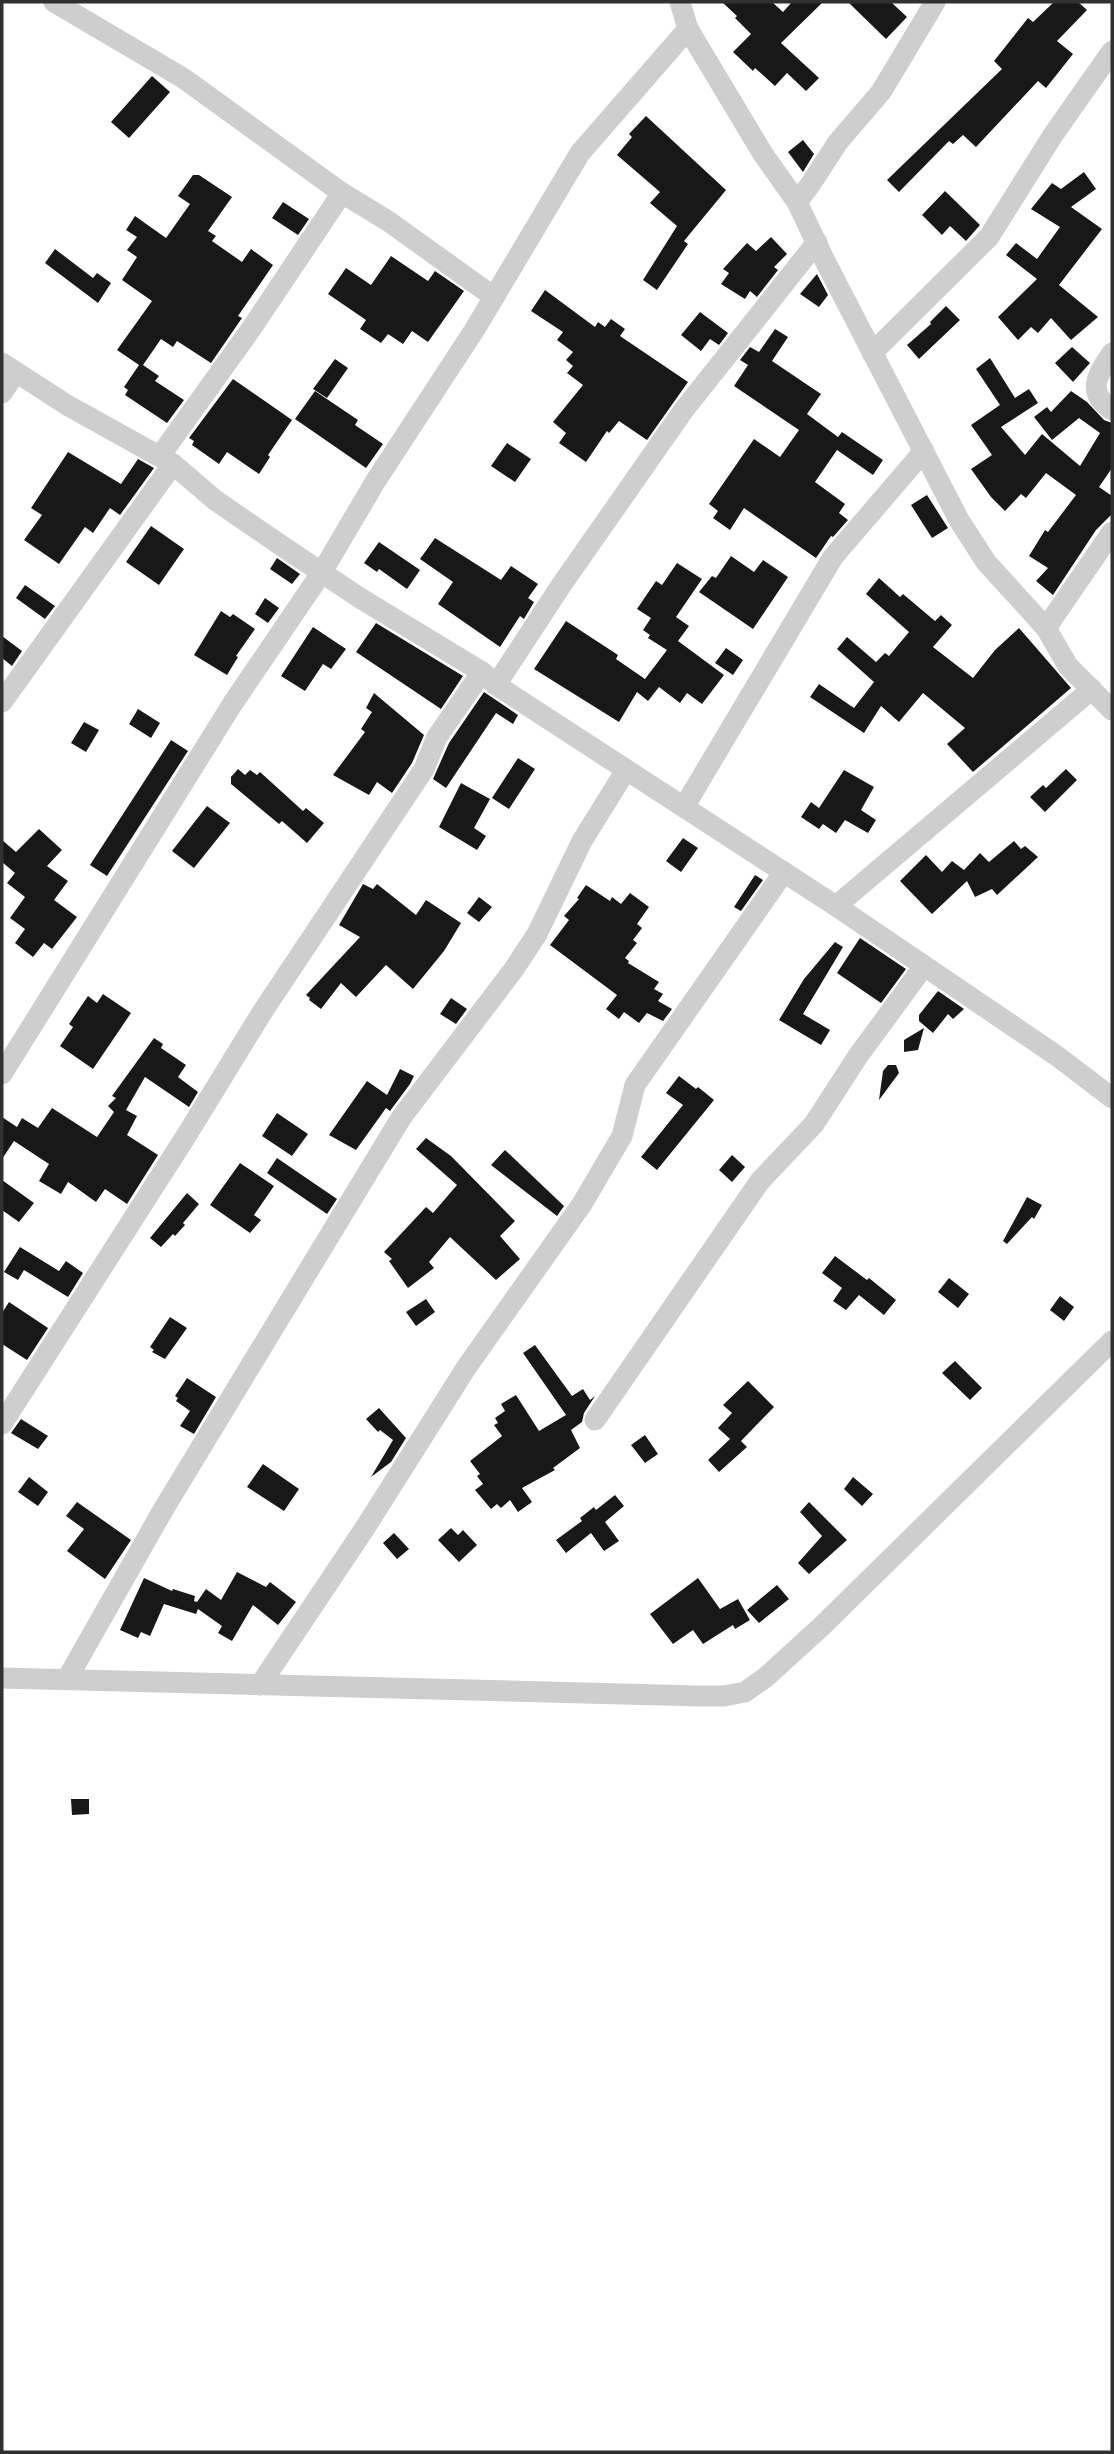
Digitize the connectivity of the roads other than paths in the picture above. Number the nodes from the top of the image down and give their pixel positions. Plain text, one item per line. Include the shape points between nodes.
1 (54, 2) edge
2 (680, 2) edge
3 (935, 2) edge
4 (688, 29) junction
5 (1112, 51) edge
6 (341, 193) junction
7 (797, 202) junction
8 (817, 242) junction
9 (494, 297) junction
10 (872, 352) junction
11 (1112, 353) edge
12 (9, 368) edge
13 (2, 393) edge
14 (1112, 410) edge
15 (924, 451) junction
16 (167, 460) junction
17 (1112, 532) edge
18 (321, 572) junction
19 (1046, 628) junction
20 (489, 679) junction
21 (1092, 689) junction
22 (2, 702) edge
23 (1112, 710) edge
24 (626, 770) junction
25 (684, 807) junction
26 (784, 872) junction
27 (836, 906) junction
28 (924, 966) junction
29 (2, 1074) edge
30 (1112, 1098) edge
31 (1112, 1341) edge
32 (595, 1420) dead end
33 (2, 1424) edge
34 (2, 1678) edge
35 (67, 1679) junction
36 (260, 1685) junction

1 - 6 street via 183,78
2 - 4 street
3 - 7 street via 881,92 838,142
4 - 7 street
4 - 9 street via 580,153
5 - 10 street via 989,237
6 - 9 street
6 - 16 street
7 - 8 street
8 - 10 street
8 - 20 street via 682,411 560,587
9 - 18 street
10 - 15 street
11 - 14 street via 1095,386 1102,404
12 - 13 street
12 - 16 street
15 - 19 street via 986,562
15 - 25 street via 833,557
16 - 18 street via 215,500
16 - 22 street
17 - 19 street
18 - 20 street
18 - 29 street via 218,726
19 - 21 street via 1068,666
20 - 24 street
20 - 33 street via 437,737 424,769 261,1014
21 - 23 street
21 - 27 street
24 - 25 street
24 - 35 street via 582,841 537,934 401,1118 163,1510
25 - 26 street
26 - 27 street
26 - 36 street via 635,1084 622,1136 582,1203 466,1368
27 - 28 street
28 - 30 street
28 - 32 street via 814,1124 760,1181
31 - 36 street via 822,1626 745,1692 699,1696
34 - 35 street
35 - 36 street

